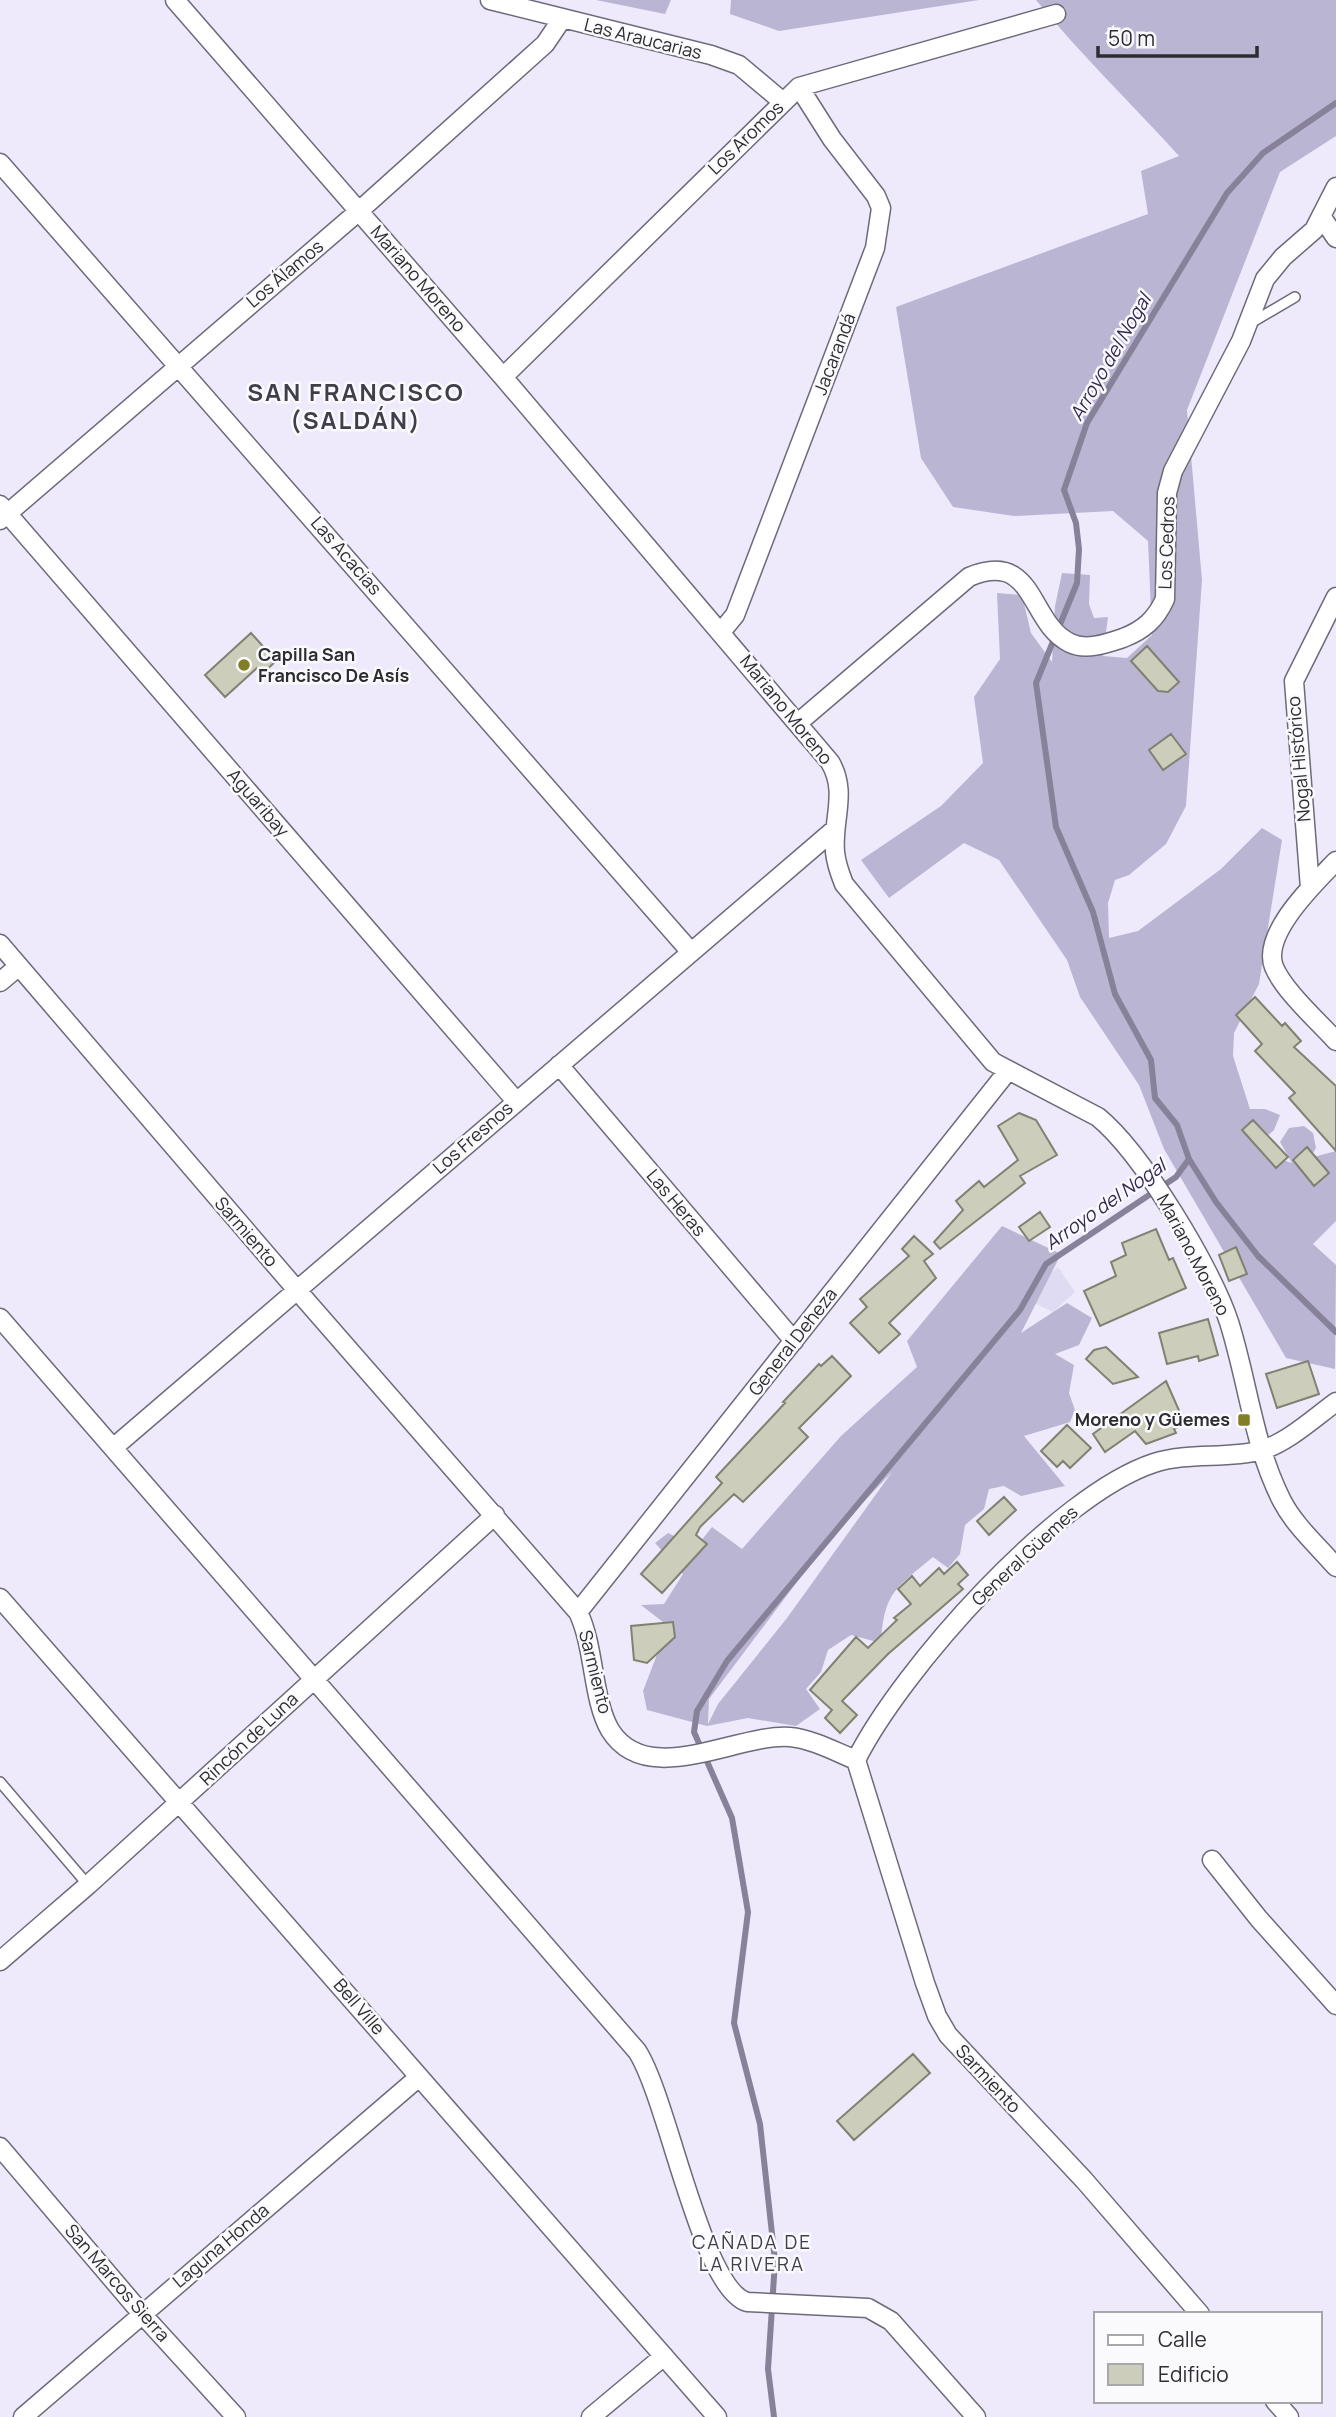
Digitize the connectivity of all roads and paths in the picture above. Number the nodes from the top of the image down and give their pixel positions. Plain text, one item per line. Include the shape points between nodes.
1 (175, 0) edge
2 (490, 0) edge
3 (1056, 14) dead end
4 (562, 19) junction
5 (799, 87) junction
6 (783, 102) junction
7 (0, 163) edge
8 (1336, 187) edge
9 (359, 211) junction
10 (1321, 216) junction
11 (1336, 238) edge
12 (1295, 297) dead end
13 (1247, 325) junction
14 (178, 365) junction
15 (503, 376) junction
16 (2, 513) edge
17 (1336, 597) edge
18 (721, 632) junction
19 (799, 722) junction
20 (835, 829) junction
21 (1336, 861) edge
22 (1310, 888) junction
23 (0, 944) edge
24 (690, 951) junction
25 (19, 966) junction
26 (0, 982) edge
27 (1336, 1041) edge
28 (559, 1065) junction
29 (1007, 1072) junction
30 (516, 1101) junction
31 (296, 1289) junction
32 (0, 1318) edge
33 (794, 1341) junction
34 (1336, 1402) edge
35 (113, 1448) junction
36 (1260, 1451) junction
37 (495, 1515) junction
38 (1336, 1567) edge
39 (0, 1598) edge
40 (578, 1612) junction
41 (313, 1681) junction
42 (856, 1760) junction
43 (0, 1782) edge
44 (180, 1802) junction
45 (1212, 1860) dead end
46 (88, 1885) junction
47 (0, 1961) edge
48 (1336, 2005) edge
49 (419, 2077) junction
50 (0, 2147) edge
51 (1198, 2312) edge
52 (142, 2314) junction
53 (664, 2356) junction
54 (1277, 2403) edge
55 (23, 2417) edge
56 (236, 2417) edge
57 (591, 2417) edge
58 (717, 2417) edge
59 (976, 2417) edge
60 (1289, 2417) edge

1 - 9 street, Mariano Moreno
2 - 4 street, Las Araucarias
3 - 5 street, Los Aromos
4 - 6 street, Las Araucarias via 739,65
4 - 9 street, Los Álamos via 545,44
5 - 6 street, Los Aromos
5 - 18 street, Jacarandá via 876,196 881,223 735,615
6 - 15 street, Los Aromos
7 - 14 street, Las Acacias
8 - 10 street, Los Cedros
9 - 14 street, Los Álamos
9 - 15 street, Mariano Moreno
10 - 11 street
10 - 13 street, Los Cedros via 1314,230 1265,279
12 - 13 lane
13 - 19 street, Los Cedros via 1173,471 1167,493 1165,599 1158,615 1140,632 1082,646 1059,633 1015,576 996,570 982,572 969,577
14 - 16 street, Los Álamos
14 - 24 street, Las Acacias
15 - 18 street, Mariano Moreno
16 - 30 street, Aguaribay
17 - 22 street, Nogal Histórico via 1294,681
18 - 19 street, Mariano Moreno
19 - 20 street, Mariano Moreno via 839,777
20 - 24 street, Los Fresnos
20 - 29 street, Mariano Moreno via 835,853 844,884 993,1062
21 - 22 street
22 - 27 street via 1273,939 1271,954 1279,977
23 - 25 street, Sarmiento
24 - 28 street, Los Fresnos
25 - 26 street
25 - 31 street, Sarmiento
28 - 30 street, Los Fresnos
28 - 33 street, Las Heras
29 - 33 street, General Deheza
29 - 36 street, Mariano Moreno via 1098,1117 1154,1182 1222,1302
30 - 31 street, Los Fresnos
31 - 35 street, Los Fresnos
31 - 37 street, Sarmiento
32 - 35 street
33 - 40 street, General Deheza
34 - 36 street
35 - 41 street
36 - 38 street, Mariano Moreno via 1290,1515
36 - 42 street, General Güemes via 1154,1463 1111,1484 1067,1514 967,1610 883,1713
37 - 40 street, Sarmiento
37 - 41 street, Rincón de Luna
39 - 44 street, Bell Ville
40 - 42 street, Sarmiento via 604,1714 619,1741 645,1756 692,1755 792,1737
41 - 44 street, Rincón de Luna
41 - 59 street via 637,2051 653,2078 701,2231 723,2282 739,2300 867,2308 880,2314
42 - 51 street, Sarmiento via 925,1983 948,2035 1084,2180
43 - 46 lane
44 - 46 street, Rincón de Luna
44 - 49 street, Bell Ville
45 - 48 street
46 - 47 street, Rincón de Luna
49 - 52 street, Laguna Honda
49 - 53 street, Bell Ville
50 - 52 street, San Marcos Sierra
52 - 55 street, Laguna Honda
52 - 56 street, San Marcos Sierra
53 - 57 street
53 - 58 street, Bell Ville
54 - 60 street

